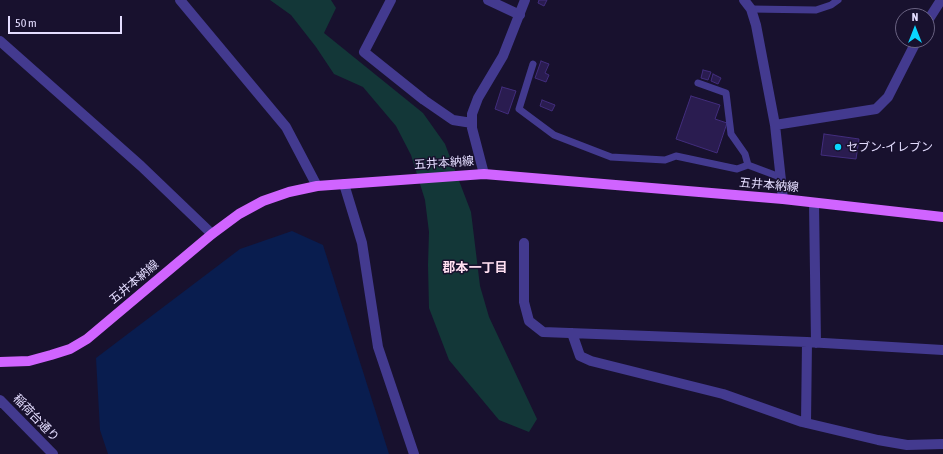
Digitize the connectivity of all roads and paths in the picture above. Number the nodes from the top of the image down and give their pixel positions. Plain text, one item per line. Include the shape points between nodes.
1 (180, 0) edge
2 (392, 0) edge
3 (488, 0) edge
4 (525, 0) edge
5 (744, 0) edge
6 (838, 0) edge
7 (941, 0) edge
8 (751, 8) junction
9 (935, 9) edge
10 (520, 15) junction
11 (0, 41) edge
12 (913, 48) edge
13 (533, 64) dead end
14 (698, 83) dead end
15 (472, 123) junction
16 (775, 125) junction
17 (748, 165) junction
18 (484, 174) junction
19 (780, 177) junction
20 (344, 184) junction
21 (317, 186) junction
22 (782, 199) junction
23 (814, 203) junction
24 (943, 217) edge
25 (212, 234) junction
26 (524, 243) dead end
27 (572, 333) junction
28 (811, 343) junction
29 (943, 350) edge
30 (0, 362) edge
31 (0, 400) edge
32 (806, 423) junction
33 (943, 444) edge
34 (53, 454) edge
35 (414, 454) edge

1 - 21 street via 286,127
2 - 15 street via 364,52 453,120
3 - 10 street
4 - 10 street
5 - 8 street
6 - 8 lane via 816,10
7 - 9 street
8 - 16 street
10 - 15 street via 504,56 478,98 472,114
11 - 25 street via 142,166
12 - 16 street via 888,97 876,110
13 - 17 lane via 519,109 554,135 611,157 665,160 676,156 737,169
14 - 17 lane via 726,93 731,134 745,154
15 - 18 street
16 - 19 street
17 - 19 lane
18 - 20 main road, 五井本納線
18 - 22 main road, 五井本納線
19 - 22 street
20 - 21 main road, 五井本納線
20 - 35 street via 362,243 378,347
21 - 25 main road, 五井本納線 via 264,201 239,214
22 - 23 main road, 五井本納線
23 - 24 main road, 五井本納線
23 - 28 street
25 - 30 main road, 五井本納線 via 87,339 70,348 29,361
26 - 27 street via 524,302 529,321 543,332
27 - 28 street
27 - 32 street via 580,356 591,361 723,394
28 - 29 street
28 - 32 street
31 - 34 street, 稲荷台通り
32 - 33 street via 907,445

